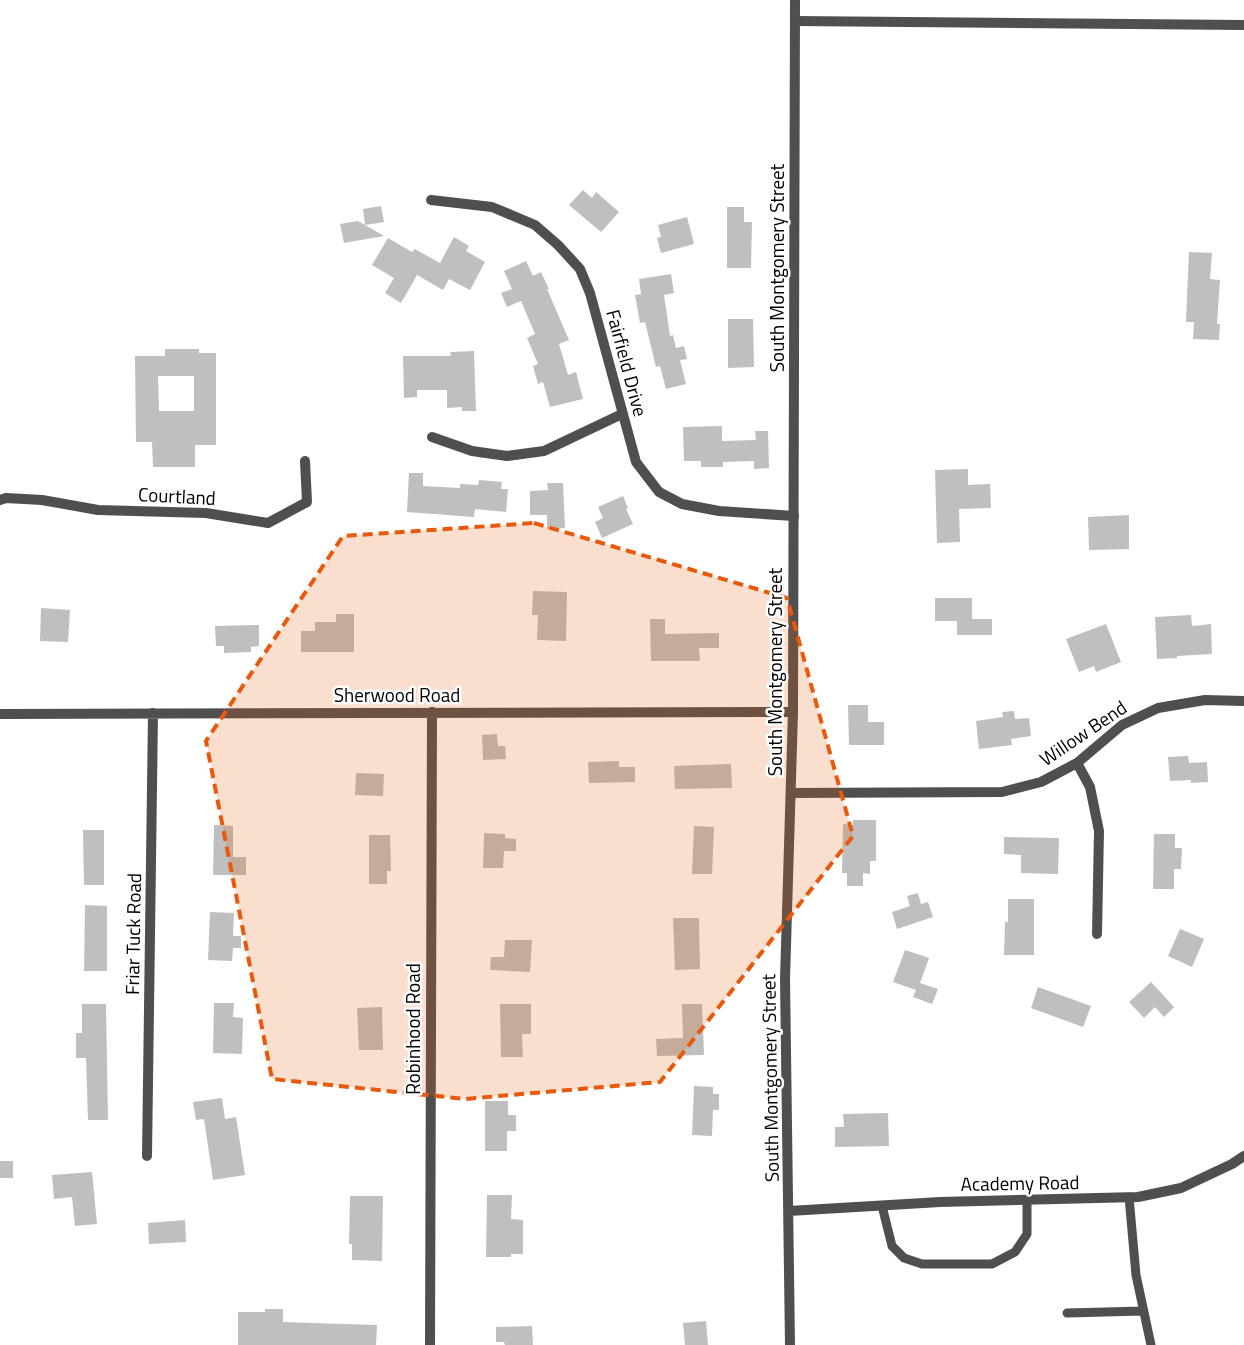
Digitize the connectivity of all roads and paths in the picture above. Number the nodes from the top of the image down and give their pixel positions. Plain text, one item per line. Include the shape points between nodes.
1 (795, 0) edge
2 (795, 21) junction
3 (1244, 25) edge
4 (431, 200) dead end
5 (622, 414) junction
6 (432, 437) dead end
7 (305, 461) dead end
8 (0, 500) edge
9 (794, 516) junction
10 (1244, 701) edge
11 (432, 712) junction
12 (794, 712) junction
13 (153, 713) junction
14 (0, 714) edge
15 (1077, 763) junction
16 (792, 793) junction
17 (1097, 934) dead end
18 (147, 1156) dead end
19 (1244, 1156) edge
20 (1129, 1197) junction
21 (1027, 1200) junction
22 (882, 1206) junction
23 (788, 1211) junction
24 (1143, 1310) junction
25 (1067, 1313) dead end
26 (430, 1345) edge
27 (790, 1345) edge
28 (1151, 1345) edge

1 - 2 street, South Montgomery Street
2 - 3 street
2 - 9 street, South Montgomery Street
4 - 5 street, Fairfield Drive via 492,207 535,224 580,269 590,293
5 - 6 street via 544,451 516,455 472,451
5 - 9 street, Fairfield Drive via 636,462 659,492 682,504 719,511
7 - 8 street, Courtland via 307,502 268,523 206,513 98,510 42,500
9 - 12 street, South Montgomery Street
10 - 15 street, Willow Bend via 1205,700 1158,708 1122,725
11 - 12 street, Sherwood Road
11 - 13 street, Sherwood Road
11 - 26 street, Robinhood Road
12 - 16 street, South Montgomery Street
13 - 14 street, Sherwood Road
13 - 18 street, Friar Tuck Road
15 - 16 street, Willow Bend via 1041,782 1002,792
15 - 17 street via 1090,787 1099,831
16 - 23 street, South Montgomery Street via 785,979
19 - 20 street, Academy Road via 1181,1188
20 - 21 street, Academy Road
20 - 24 lane via 1136,1275
21 - 22 street, Academy Road
21 - 22 lane via 1027,1234 1015,1252 992,1264 922,1264 904,1258 892,1246
22 - 23 street, Academy Road
23 - 27 street, South Montgomery Street
24 - 25 lane
24 - 28 lane

